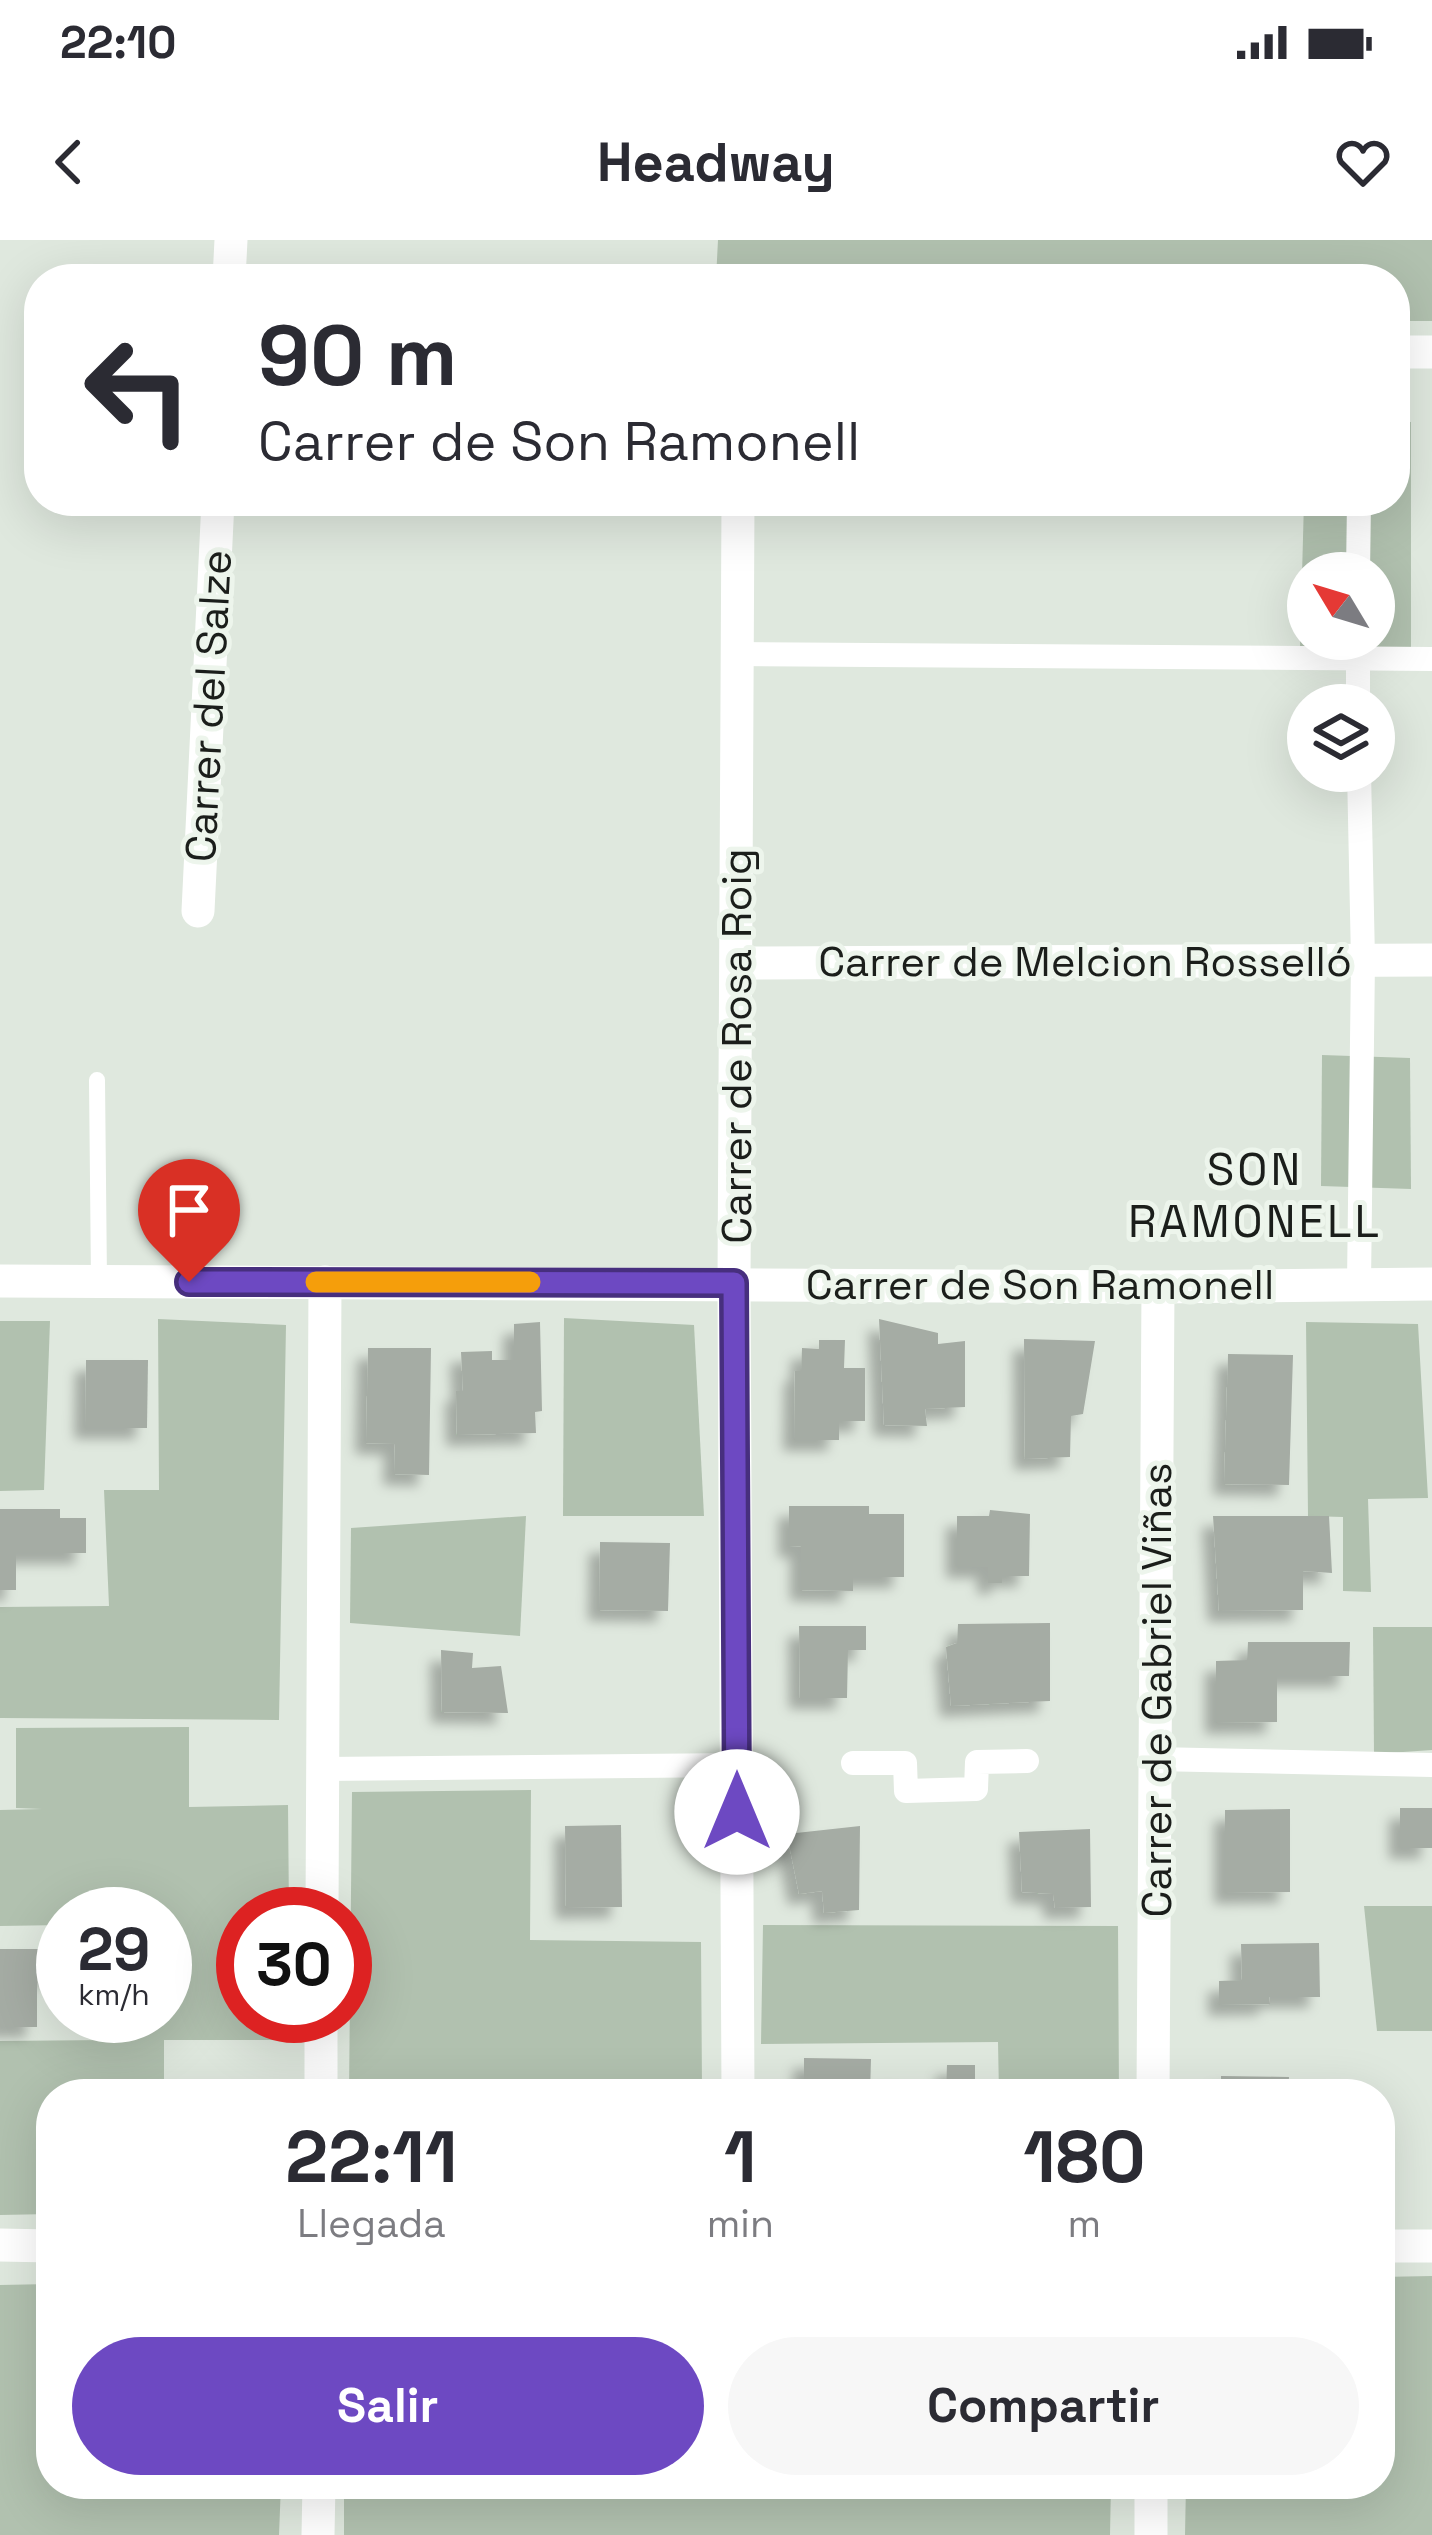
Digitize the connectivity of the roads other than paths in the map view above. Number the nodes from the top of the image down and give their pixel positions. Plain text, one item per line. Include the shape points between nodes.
1 (217, 516) edge
2 (738, 516) edge
3 (1359, 516) edge
4 (1358, 552) edge
5 (1287, 650) edge
6 (737, 654) junction
7 (1395, 654) edge
8 (1432, 659) edge
9 (1359, 792) edge
10 (199, 911) dead end
11 (1363, 960) junction
12 (1432, 960) edge
13 (738, 963) junction
14 (97, 1080) dead end
15 (0, 1281) edge
16 (99, 1281) junction
17 (325, 1282) junction
18 (734, 1283) junction
19 (1359, 1284) junction
20 (1432, 1284) edge
21 (1158, 1287) junction
22 (1155, 1759) junction
23 (1027, 1761) dead end
24 (853, 1763) dead end
25 (737, 1765) junction
26 (1432, 1766) edge
27 (322, 1768) junction
28 (322, 1887) edge
29 (321, 2043) edge
30 (321, 2079) edge
31 (738, 2079) edge
32 (1154, 2079) edge
33 (0, 2246) edge
34 (36, 2246) edge
35 (1395, 2246) edge
36 (1432, 2246) edge
37 (319, 2499) edge
38 (1151, 2499) edge
39 (318, 2535) edge
40 (1151, 2535) edge

1 - 10 street, Carrer del Salze
2 - 6 street, Carrer de Rosa Roig
3 - 4 street
5 - 6 street
6 - 13 street, Carrer de Rosa Roig
7 - 8 street
9 - 11 street
11 - 12 street, Carrer de Melcion Rosselló
11 - 13 street, Carrer de Melcion Rosselló
11 - 19 street
13 - 18 street, Carrer de Rosa Roig
14 - 16 lane
15 - 16 street, Carrer de Son Ramonell
16 - 17 street, Carrer de Son Ramonell
17 - 18 street, Carrer de Son Ramonell
17 - 27 street
18 - 21 street, Carrer de Son Ramonell
18 - 25 street, Carrer de Rosa Roig
19 - 20 street, Carrer de Son Ramonell
19 - 21 street, Carrer de Son Ramonell
21 - 22 street, Carrer de Gabriel Viñas
22 - 26 street
22 - 32 street, Carrer de Gabriel Viñas
23 - 24 street via 977,1762 976,1789 906,1791 905,1763
25 - 27 street
25 - 31 street, Carrer de Rosa Roig
27 - 28 street
29 - 30 street
33 - 34 street
35 - 36 street
37 - 39 street
38 - 40 street

